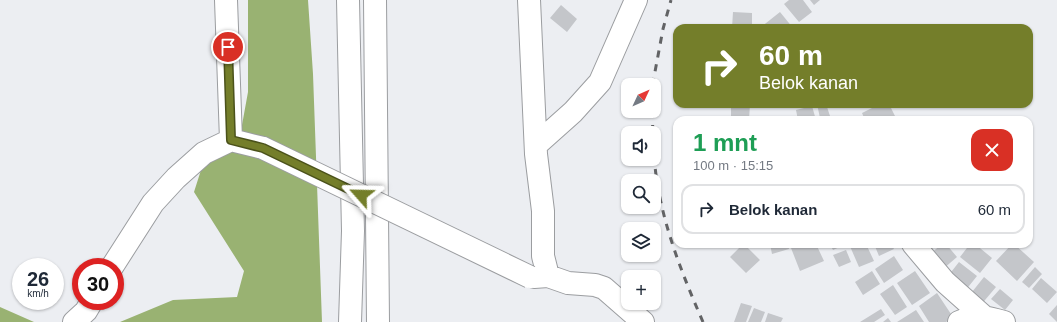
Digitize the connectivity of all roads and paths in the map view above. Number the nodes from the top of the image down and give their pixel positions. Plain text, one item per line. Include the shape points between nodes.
1 (226, 0) edge
2 (348, 0) edge
3 (375, 0) edge
4 (529, 0) edge
5 (636, 0) edge
6 (231, 140) junction
7 (536, 146) junction
8 (916, 248) edge
9 (118, 258) edge
10 (539, 276) junction
11 (87, 310) edge
12 (982, 316) junction
13 (74, 322) edge
14 (350, 322) edge
15 (378, 322) edge
16 (643, 322) edge
17 (959, 322) edge
18 (1004, 322) edge

1 - 6 main road
2 - 14 main road via 353,231
3 - 15 main road
4 - 7 main road
5 - 7 main road via 600,82 573,112
6 - 9 main road via 204,153 176,178 153,203
6 - 10 main road, bridge via 263,148
7 - 10 main road via 543,211 543,256
8 - 12 main road via 945,282
10 - 16 main road via 604,288
11 - 13 main road
12 - 17 main road
12 - 18 main road

